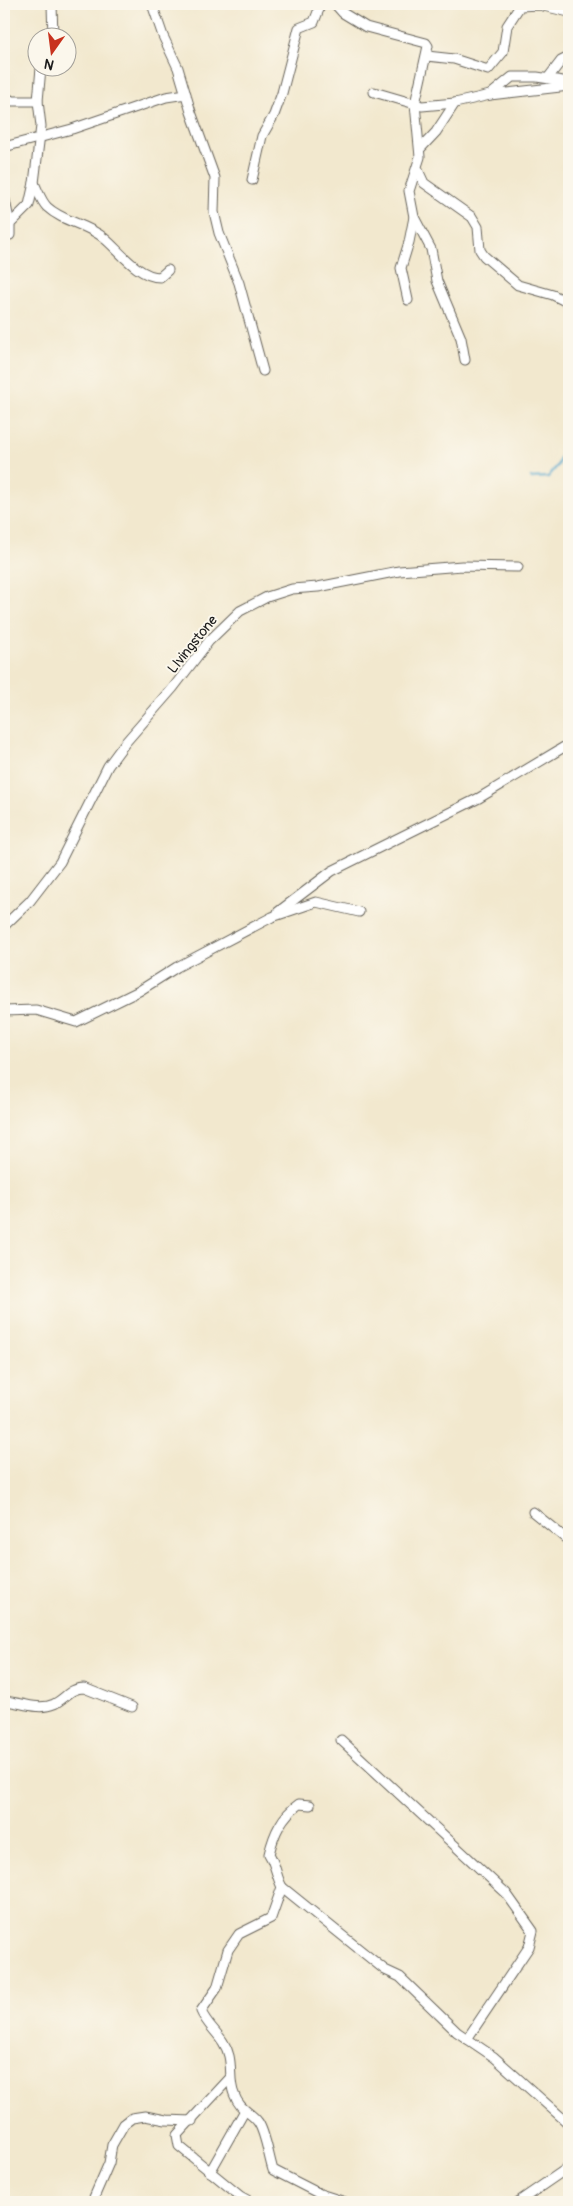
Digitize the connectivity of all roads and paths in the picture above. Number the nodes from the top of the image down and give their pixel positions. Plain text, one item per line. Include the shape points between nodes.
1 (52, 4) edge
2 (152, 4) edge
3 (321, 4) edge
4 (335, 4) edge
5 (569, 12) edge
6 (53, 28) edge
7 (427, 56) junction
8 (569, 57) edge
9 (40, 78) edge
10 (548, 78) junction
11 (569, 82) edge
12 (569, 86) edge
13 (374, 92) dead end
14 (186, 94) junction
15 (490, 95) junction
16 (4, 96) edge
17 (38, 101) junction
18 (455, 103) junction
19 (415, 104) junction
20 (41, 137) junction
21 (4, 147) edge
22 (420, 149) junction
23 (417, 168) junction
24 (252, 180) dead end
25 (34, 183) junction
26 (4, 196) edge
27 (414, 217) junction
28 (10, 224) junction
29 (10, 235) dead end
30 (168, 270) dead end
31 (408, 300) dead end
32 (569, 304) edge
33 (465, 360) dead end
34 (263, 372) dead end
35 (518, 567) dead end
36 (569, 744) edge
37 (359, 912) dead end
38 (272, 917) junction
39 (4, 926) edge
40 (4, 1011) edge
41 (533, 1512) dead end
42 (569, 1541) edge
43 (4, 1701) edge
44 (132, 1707) dead end
45 (341, 1740) dead end
46 (310, 1804) dead end
47 (282, 1886) junction
48 (467, 2039) junction
49 (230, 2078) junction
50 (244, 2112) junction
51 (192, 2121) junction
52 (569, 2124) edge
53 (569, 2167) edge
54 (210, 2172) junction
55 (320, 2194) junction
56 (92, 2202) edge
57 (251, 2202) edge
58 (314, 2202) edge
59 (345, 2202) edge
60 (518, 2202) edge

1 - 6 street
2 - 14 street
3 - 24 street via 314,22 299,28 282,93 262,136
4 - 7 street via 366,27 426,43
5 - 7 street via 539,5 520,6 506,26 503,52 488,70 454,59
7 - 19 street
8 - 10 street via 561,61
9 - 17 street
10 - 11 street
10 - 15 street via 512,78
12 - 15 street
13 - 19 street
14 - 20 street via 166,97
14 - 34 street via 215,178 214,203 219,233 239,284
15 - 18 street
16 - 17 street via 12,101
17 - 20 street
18 - 19 street
18 - 22 street
19 - 22 street via 416,136
20 - 21 street
20 - 25 street
22 - 23 street
23 - 27 street via 409,191
23 - 32 street via 424,183 472,217 478,227 480,250 484,256 518,285 553,295
25 - 28 street via 29,205
25 - 30 street via 45,205 56,214 84,224 146,274 160,277
26 - 28 street
27 - 31 street via 401,268
27 - 33 street via 431,249 437,280 461,338
28 - 29 street
35 - 39 street, LIvingstone via 462,566 399,571 285,591 267,596 240,611 214,636 125,743 108,766 60,862 30,901
36 - 38 street via 478,798 332,870
37 - 38 street via 316,902
38 - 40 street via 76,1022 36,1010
41 - 42 street
43 - 44 street via 41,1706 54,1704 76,1688 84,1688
45 - 48 street via 506,1893 533,1931 530,1947
46 - 47 street via 299,1804 293,1808 274,1833 269,1854
47 - 48 street via 386,1970 400,1977
47 - 49 street via 270,1918 239,1934 228,1950 222,1979 200,2012 216,2030 226,2049
48 - 52 street via 494,2057
49 - 50 street via 234,2095
49 - 51 street
50 - 54 street
50 - 55 street via 258,2121 263,2130 273,2170
51 - 54 street via 177,2135 177,2141
51 - 56 street via 144,2116 132,2118 124,2124 112,2145 109,2162
53 - 60 street
54 - 57 street
55 - 58 street
55 - 59 street

